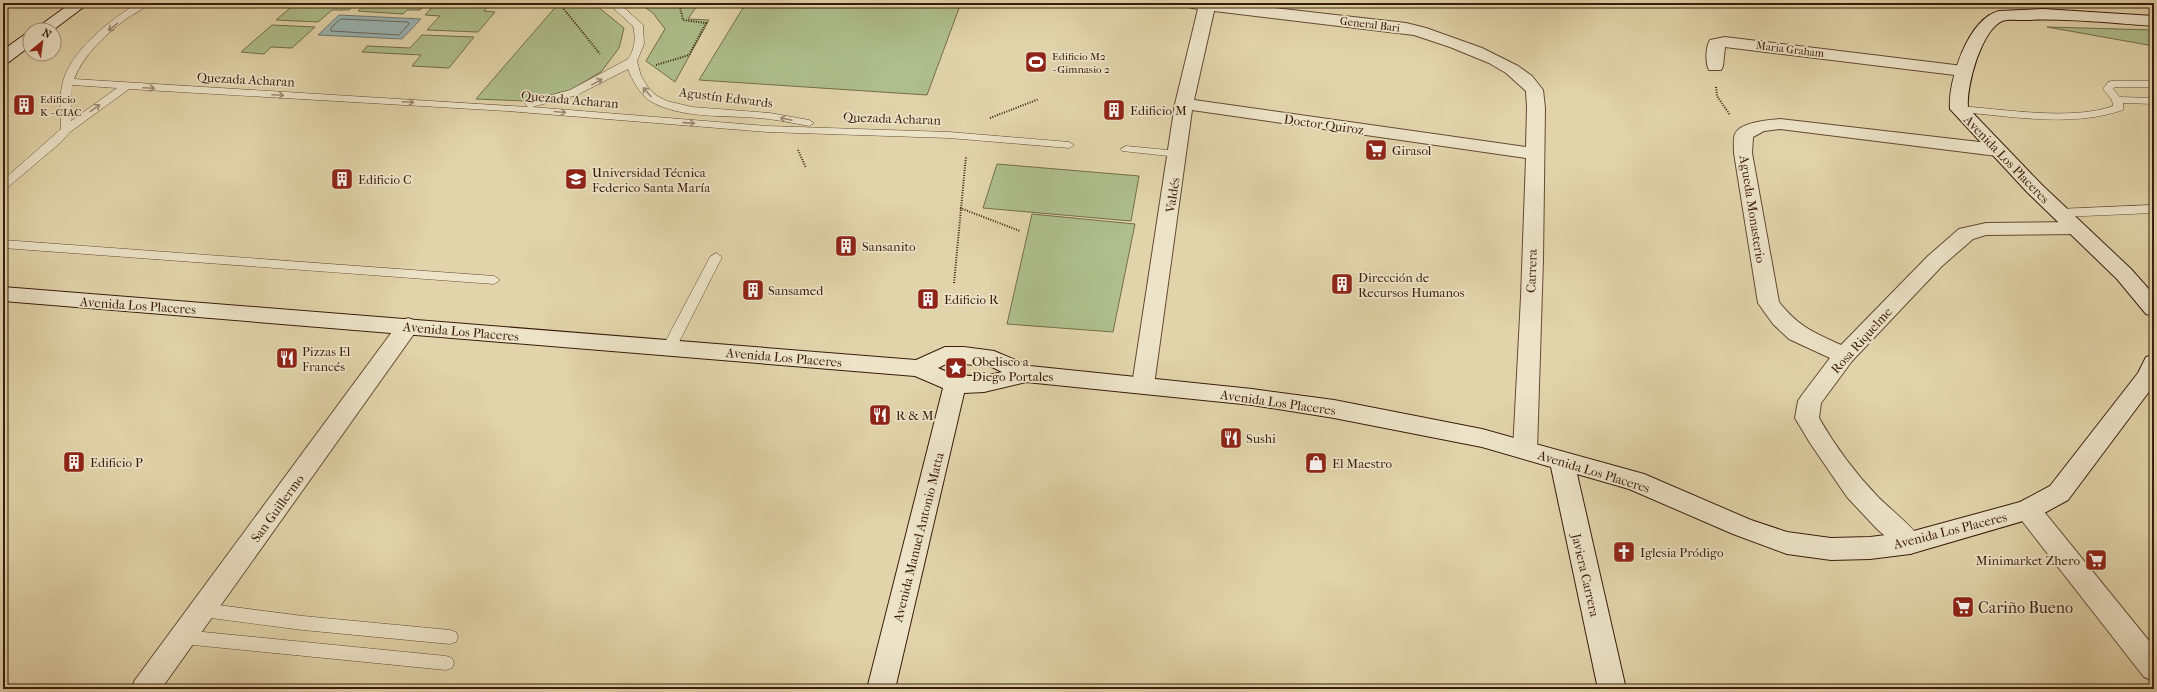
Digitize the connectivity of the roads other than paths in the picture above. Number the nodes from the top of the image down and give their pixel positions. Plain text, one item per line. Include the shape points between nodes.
1 (81, 3) edge
2 (144, 3) edge
3 (616, 3) edge
4 (1210, 4) edge
5 (2154, 21) edge
6 (54, 22) edge
7 (22, 44) edge
8 (3, 58) edge
9 (632, 62) junction
10 (1715, 66) road end
11 (1963, 71) junction
12 (68, 82) junction
13 (2154, 84) edge
14 (125, 86) junction
15 (1535, 92) joint
16 (2117, 100) junction
17 (2154, 101) edge
18 (1184, 104) junction
19 (507, 108) junction
20 (1959, 109) junction
21 (66, 130) junction
22 (838, 130) junction
23 (1069, 145) dead end
24 (1126, 149) dead end
25 (1997, 150) junction
26 (1178, 154) junction
27 (1535, 154) junction
28 (3, 186) edge
29 (2154, 209) edge
30 (2068, 221) junction
31 (3, 244) edge
32 (716, 256) dead end
33 (494, 280) dead end
34 (3, 294) edge
35 (2154, 309) edge
36 (408, 326) junction
37 (669, 348) junction
38 (1844, 355) junction
39 (919, 368) junction
40 (2152, 372) edge
41 (1026, 374) junction
42 (955, 384) junction
43 (1143, 385) junction
44 (1525, 450) junction
45 (1562, 460) junction
46 (2028, 510) junction
47 (1910, 543) junction
48 (203, 610) junction
49 (183, 637) junction
50 (450, 637) dead end
51 (446, 663) dead end
52 (2154, 668) edge
53 (145, 689) edge
54 (881, 689) edge
55 (1612, 689) edge

1 - 6 street
2 -> 12 lane via 82,54 72,69
3 - 9 lane via 623,14 638,26 641,36
4 - 15 street, General Bari via 1406,28 1426,33 1480,53 1508,67 1528,81
4 - 18 street, Valdés
5 - 11 street, Avenida Los Placeres via 2043,14 1999,16 1984,27
7 - 8 street
19 -> 9 lane via 565,97
22 -> 9 lane, Agustín Edwards via 770,116 697,110 668,104 653,98 644,88
10 - 11 street, Maria Graham via 1716,43 1725,42
11 - 20 street, Avenida Los Placeres via 1958,96
12 - 14 lane, Quezada Acharan
12 - 21 lane
13 - 16 lane via 2112,84 2108,90
14 -> 19 lane, Quezada Acharan
21 -> 14 lane
15 - 27 street, Carrera
16 - 17 lane
16 - 20 lane via 2119,108 2111,113 2061,116
18 - 26 street, Valdés
18 - 27 street, Doctor Quiroz
19 -> 22 lane, Quezada Acharan via 766,129
20 - 25 street, Avenida Los Placeres
21 - 28 lane
22 - 23 lane, Quezada Acharan
24 - 26 lane
25 - 30 street, Avenida Los Placeres
25 - 38 street, Agueda Monasterio via 1780,124 1760,126 1744,134 1743,153 1769,303 1797,334
26 - 43 street, Valdés
27 - 44 street, Carrera
29 - 30 lane
30 - 35 street, Avenida Los Placeres via 2124,274
30 - 38 street, Rosa Riquelme via 1986,229 1966,234 1935,261
31 - 33 lane
32 - 37 lane
34 - 36 street, Avenida Los Placeres
36 - 37 street, Avenida Los Placeres
36 - 48 street, San Guillermo
37 - 39 street, Avenida Los Placeres
38 - 47 street, Rosa Riquelme via 1810,401 1807,418 1856,490
39 - 41 street, Avenida Los Placeres via 945,355 964,355 994,359
39 - 42 street, Avenida Los Placeres
40 - 46 street, Avenida Los Placeres via 2059,493
41 - 42 street, Avenida Los Placeres via 992,384
41 - 43 street, Avenida Los Placeres
42 - 54 street, Avenida Manuel Antonio Matta
43 - 44 street, Avenida Los Placeres via 1334,409 1482,438
44 - 45 street, Avenida Los Placeres
45 - 47 street, Avenida Los Placeres via 1635,481 1742,527 1787,543 1831,549
45 - 55 street, Javiera Carrera
46 - 47 street, Avenida Los Placeres
46 - 52 street
48 - 49 street, San Guillermo
48 - 50 lane via 303,623
49 - 51 lane
49 - 53 street, San Guillermo

